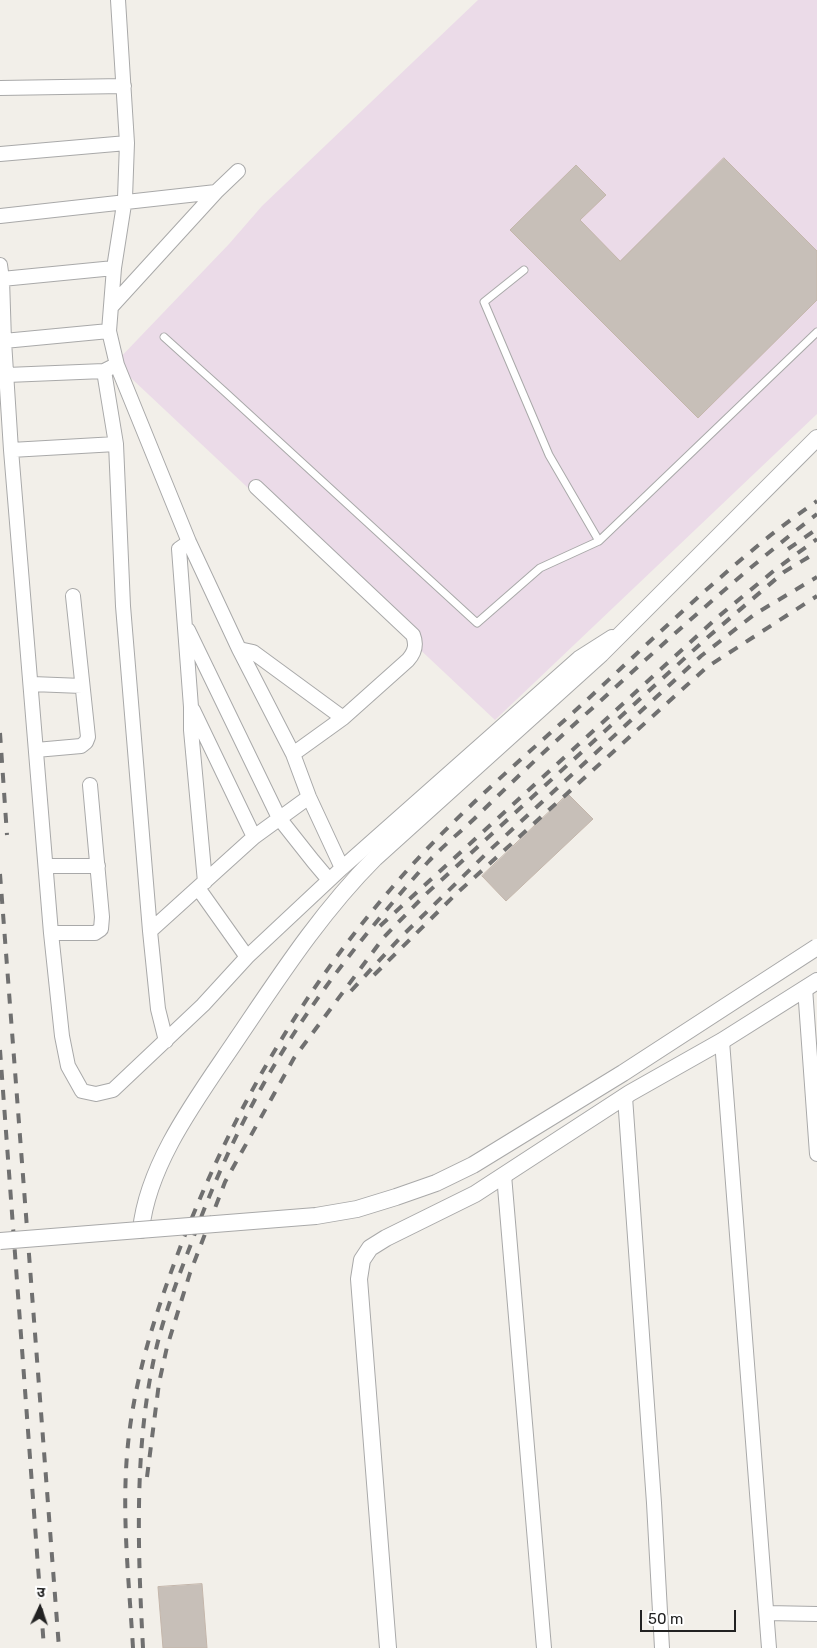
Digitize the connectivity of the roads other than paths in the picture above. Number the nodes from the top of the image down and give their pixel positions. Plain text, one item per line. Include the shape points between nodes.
1 (118, 0) edge
2 (124, 86) junction
3 (0, 88) edge
4 (127, 143) junction
5 (0, 154) edge
6 (238, 171) dead end
7 (216, 192) junction
8 (123, 203) junction
9 (0, 216) edge
10 (114, 268) junction
11 (524, 270) dead end
12 (1, 272) edge
13 (110, 308) junction
14 (109, 331) junction
15 (817, 332) edge
16 (164, 338) dead end
17 (4, 341) junction
18 (110, 368) junction
19 (7, 375) junction
20 (817, 438) edge
21 (116, 444) junction
22 (11, 450) junction
23 (256, 487) dead end
24 (599, 541) junction
25 (189, 542) junction
26 (73, 596) dead end
27 (184, 622) junction
28 (631, 624) junction
29 (239, 649) junction
30 (32, 684) junction
31 (82, 686) junction
32 (192, 707) junction
33 (343, 718) junction
34 (36, 750) junction
35 (293, 754) junction
36 (90, 785) dead end
37 (310, 797) junction
38 (280, 818) junction
39 (254, 837) junction
40 (46, 866) junction
41 (98, 866) junction
42 (342, 868) junction
43 (330, 880) junction
44 (201, 885) junction
45 (150, 930) junction
46 (51, 933) junction
47 (817, 947) edge
48 (247, 957) junction
49 (811, 985) edge
50 (166, 1041) junction
51 (722, 1041) junction
52 (625, 1096) junction
53 (817, 1154) edge
54 (504, 1175) junction
55 (141, 1230) junction
56 (0, 1241) edge
57 (767, 1614) junction
58 (817, 1614) edge
59 (388, 1648) edge
60 (544, 1648) edge
61 (662, 1648) edge
62 (769, 1648) edge

1 - 2 street
2 - 3 street
2 - 4 street
4 - 5 street
4 - 8 street
6 - 7 street
7 - 8 street
7 - 13 street
8 - 9 street
8 - 10 street
10 - 12 street
10 - 13 street
11 - 24 lane via 484,302 549,455
12 - 17 street
13 - 14 street
14 - 17 street
14 - 18 street
15 - 24 lane
16 - 24 lane via 477,623 540,568
17 - 19 street
18 - 19 street
18 - 21 street
18 - 25 street
19 - 22 street
20 - 28 street
21 - 22 street
21 - 45 street via 124,606
22 - 30 street
23 - 33 street via 413,635 415,649 408,660
25 - 27 street via 179,550
25 - 29 street
26 - 31 street
27 - 32 street
27 - 38 street
28 - 42 street via 579,658
28 - 55 street via 375,858 331,906 192,1106 156,1171 148,1191
29 - 33 street via 253,652
29 - 35 street
30 - 31 street
30 - 34 street
31 - 34 street via 86,742 81,746
32 - 39 street
32 - 44 street
33 - 35 street
34 - 40 street
35 - 37 street
36 - 41 street
37 - 38 street
37 - 42 street
38 - 39 street
38 - 43 street via 312,862
39 - 44 street
40 - 41 street
40 - 46 street
41 - 46 street via 101,929 95,933
42 - 43 street
43 - 48 street
44 - 45 street
44 - 48 street
45 - 50 street via 158,1009
46 - 50 street via 62,1036 68,1066 82,1091 96,1094 113,1090
47 - 55 street, bridge via 624,1073 473,1165 436,1182 357,1209 316,1216
48 - 50 street
49 - 51 street
49 - 53 street
51 - 52 street
51 - 57 street
52 - 54 street
52 - 61 street
54 - 59 street via 475,1194 386,1238 370,1248 362,1260 358,1279
54 - 60 street
55 - 56 street, bridge
57 - 58 street
57 - 62 street

